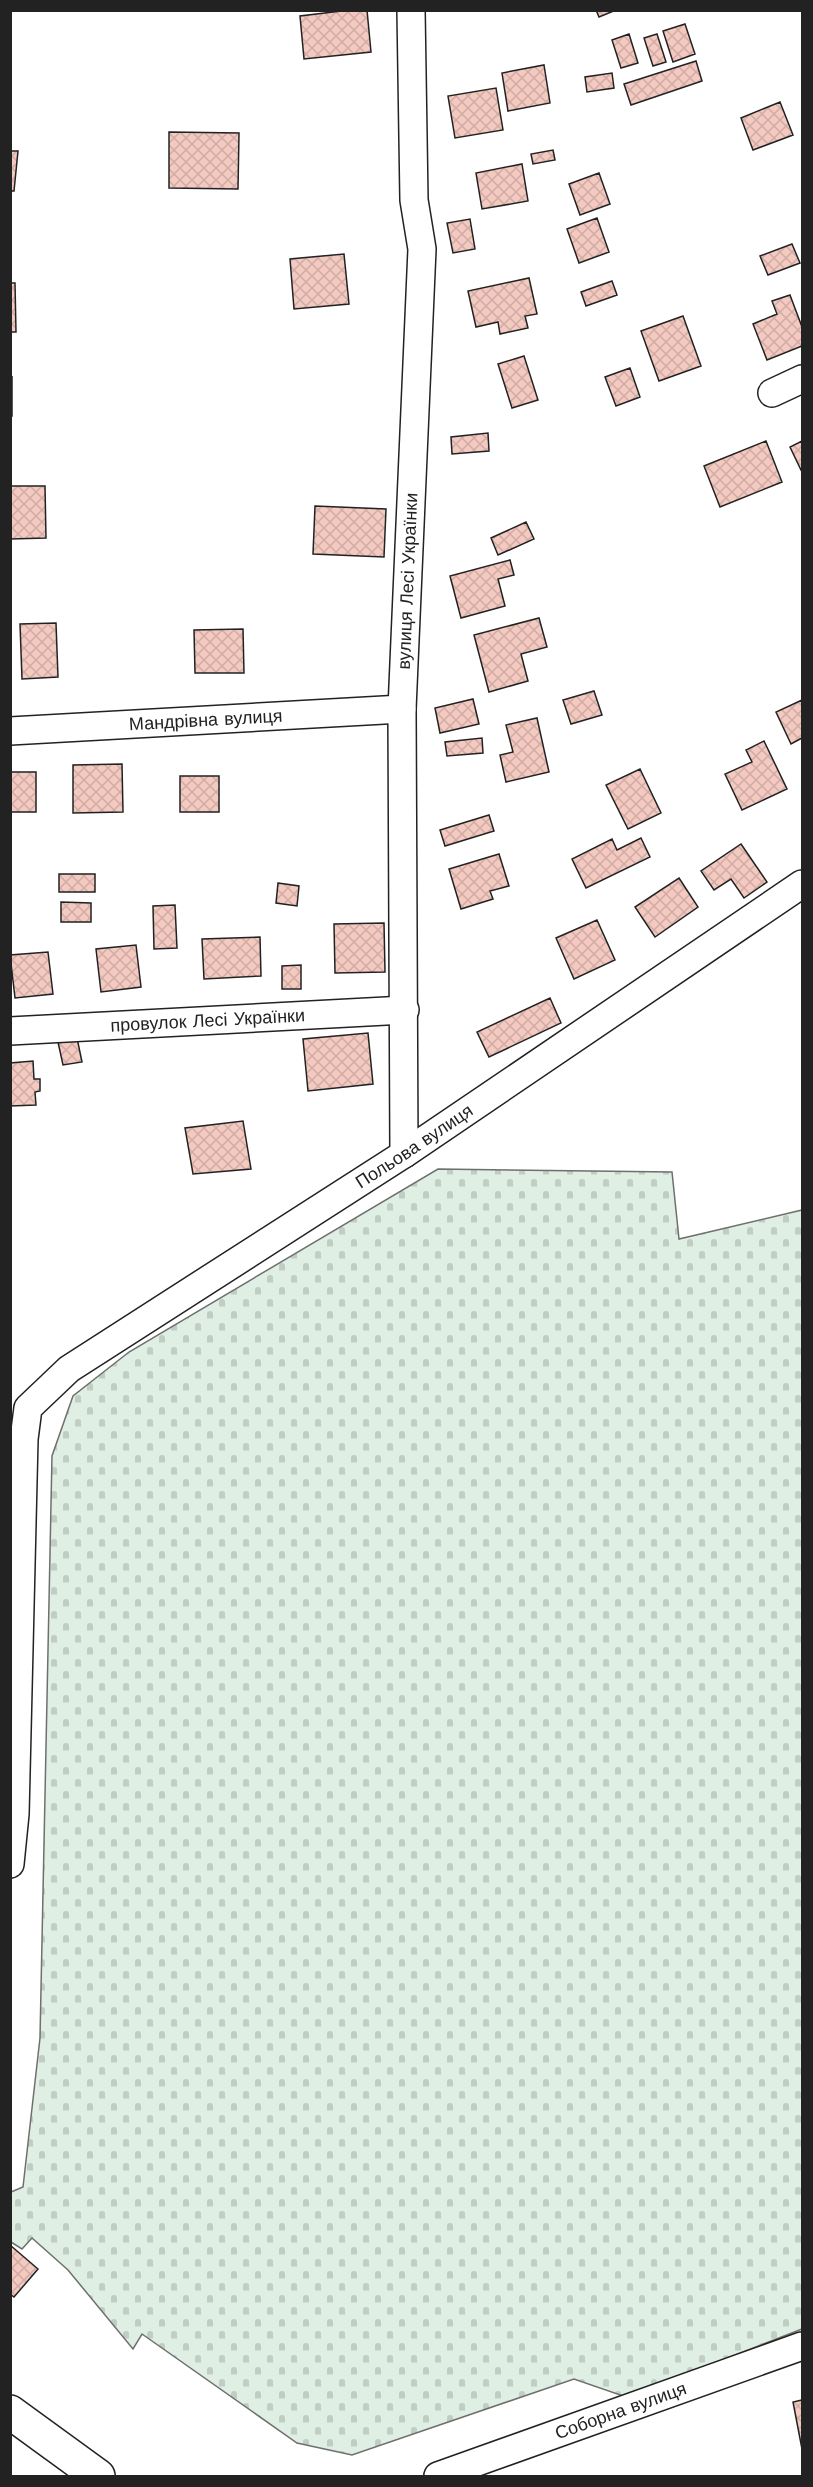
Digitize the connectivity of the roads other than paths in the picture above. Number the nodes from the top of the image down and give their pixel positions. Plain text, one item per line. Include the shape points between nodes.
1 (411, 10) edge
2 (802, 379) edge
3 (772, 393) dead end
4 (402, 709) junction
5 (10, 731) edge
6 (802, 884) edge
7 (405, 1010) junction
8 (10, 1031) edge
9 (404, 1154) junction
10 (19, 1408) edge
11 (10, 1864) edge
12 (802, 2346) edge
13 (10, 2412) edge
14 (98, 2476) edge
15 (438, 2476) edge

1 - 4 street, вулиця Лесі Українки via 414,200 422,249
2 - 3 street
4 - 5 street, Мандрівна вулиця
4 - 7 street, вулиця Лесі Українки
6 - 9 street, Польова вулиця
7 - 8 street, провулок Лесі Українки
7 - 9 street, вулиця Лесі Українки
9 - 10 street, Польова вулиця via 69,1369
10 - 11 street, Польова вулиця via 24,1439
12 - 15 street, Соборна вулиця
13 - 14 main road

